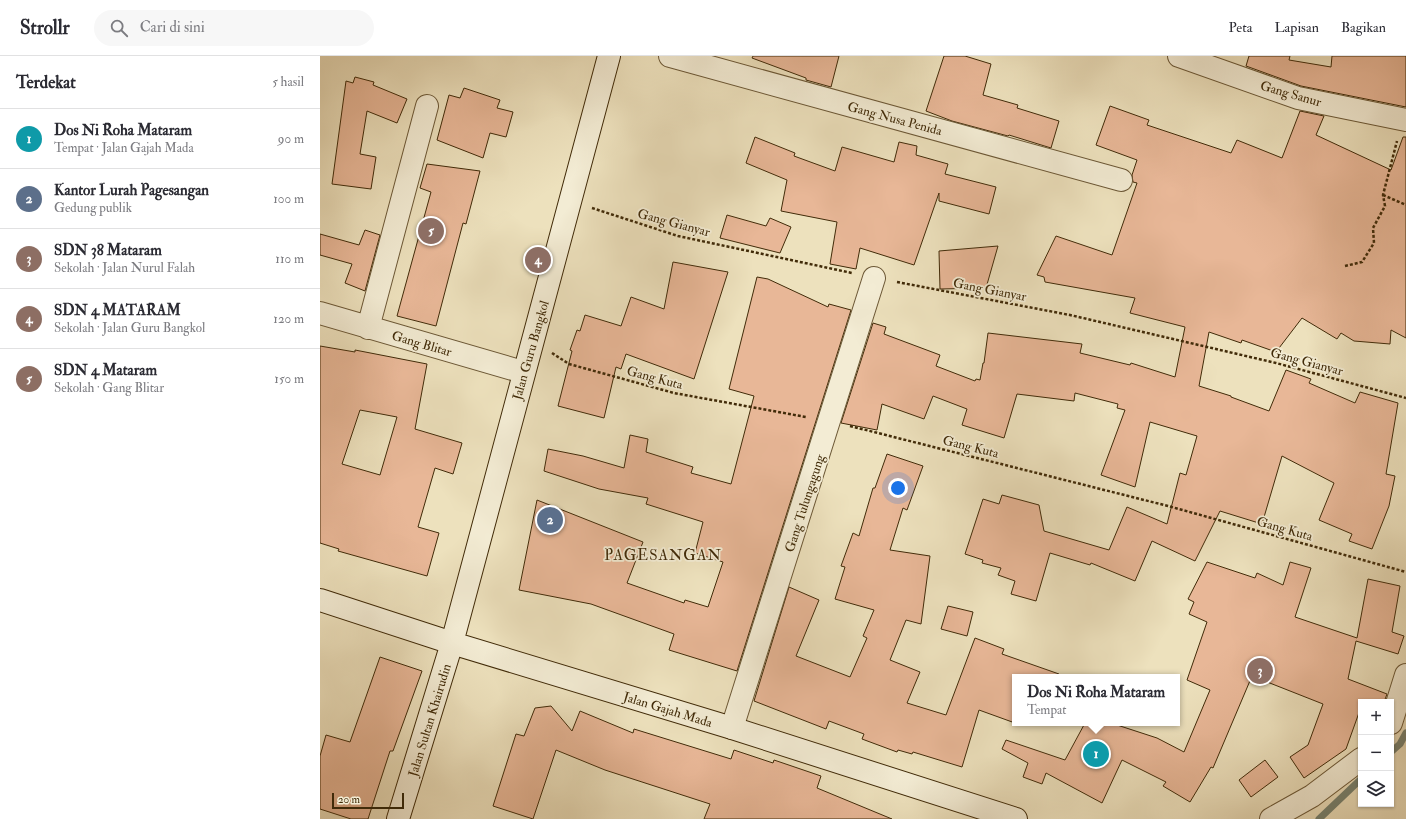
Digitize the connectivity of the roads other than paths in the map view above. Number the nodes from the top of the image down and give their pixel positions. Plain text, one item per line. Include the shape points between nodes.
1 (609, 56) edge
2 (670, 56) edge
3 (1179, 56) edge
4 (427, 106) dead end
5 (1404, 120) edge
6 (1121, 180) dead end
7 (874, 278) road end
8 (320, 313) edge
9 (368, 328) junction
10 (523, 372) junction
11 (320, 600) edge
12 (452, 643) junction
13 (1406, 675) edge
14 (1394, 713) edge
15 (732, 728) junction
16 (1358, 761) edge
17 (981, 814) edge
18 (398, 819) edge
19 (1016, 819) edge
20 (1271, 819) edge

1 - 10 street, Jalan Guru Bangkol
2 - 6 street, Gang Nusa Penida
3 - 5 street, Gang Sanur via 1298,98
4 - 9 street
7 - 15 street, Gang Tulungagung
8 - 9 street, Gang Blitar
9 - 10 street, Gang Blitar
10 - 12 street, Jalan Guru Bangkol
11 - 12 street, Jalan Gajah Mada
12 - 15 street, Jalan Gajah Mada
12 - 18 street, Jalan Sultan Khairudin
13 - 14 street
15 - 17 street, Jalan Gajah Mada
16 - 20 street via 1312,796
17 - 19 street, Jalan Gajah Mada

